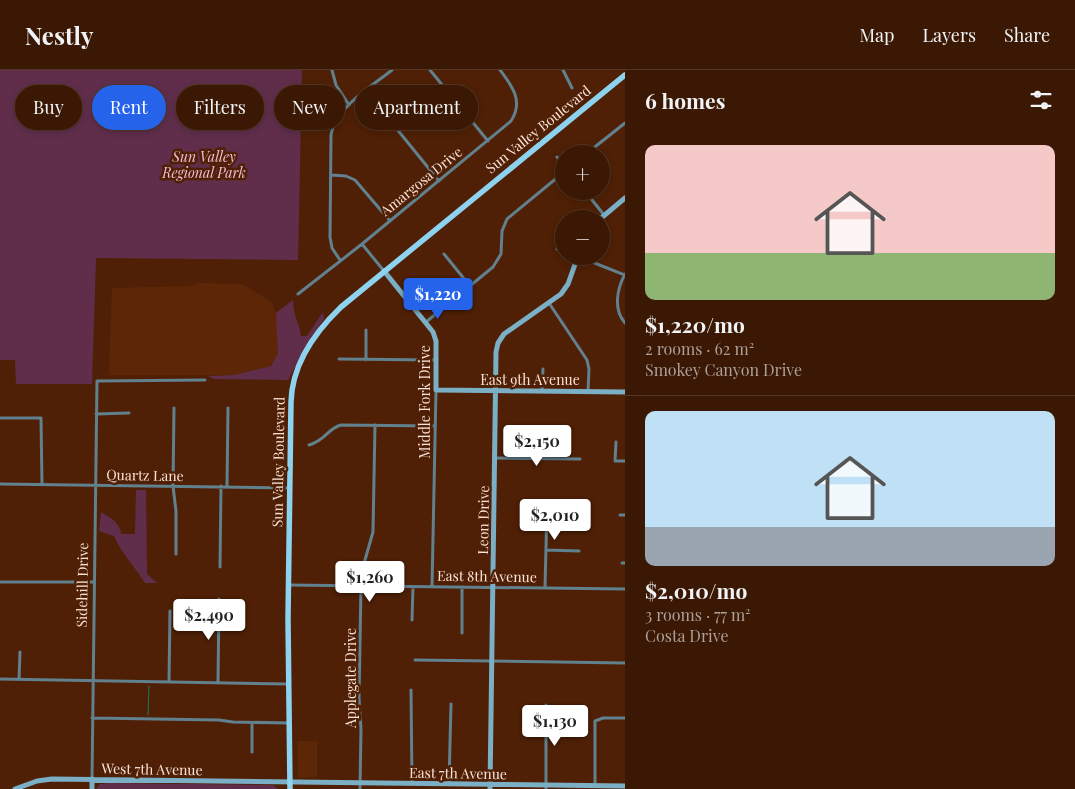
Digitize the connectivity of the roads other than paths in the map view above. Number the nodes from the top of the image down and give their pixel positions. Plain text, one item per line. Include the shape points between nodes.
1 (332, 70) edge
2 (392, 70) edge
3 (430, 70) edge
4 (500, 70) edge
5 (563, 70) edge
6 (625, 75) edge
7 (373, 85) edge
8 (572, 88) dead end
9 (355, 100) edge
10 (349, 105) junction
11 (625, 122) edge
12 (398, 130) edge
13 (488, 141) junction
14 (597, 145) edge
15 (330, 175) junction
16 (555, 179) edge
17 (439, 181) junction
18 (625, 198) edge
19 (610, 210) edge
20 (390, 221) junction
21 (362, 244) junction
22 (444, 254) dead end
23 (340, 260) junction
24 (574, 265) edge
25 (602, 265) edge
26 (384, 271) junction
27 (625, 274) edge
28 (470, 286) junction
29 (298, 294) dead end
30 (549, 303) junction
31 (426, 322) junction
32 (625, 323) edge
33 (366, 330) dead end
34 (339, 359) dead end
35 (366, 360) junction
36 (436, 360) junction
37 (542, 369) dead end
38 (206, 380) dead end
39 (436, 390) junction
40 (495, 390) junction
41 (542, 391) junction
42 (588, 391) junction
43 (625, 392) edge
44 (174, 408) dead end
45 (228, 408) dead end
46 (130, 413) dead end
47 (96, 414) junction
48 (0, 418) edge
49 (375, 425) junction
50 (435, 426) junction
51 (616, 442) dead end
52 (309, 445) dead end
53 (495, 458) junction
54 (580, 459) dead end
55 (625, 461) edge
56 (0, 484) edge
57 (42, 485) junction
58 (95, 485) junction
59 (173, 486) junction
60 (221, 486) junction
61 (227, 486) junction
62 (290, 488) junction
63 (577, 507) dead end
64 (620, 515) dead end
65 (625, 515) edge
66 (546, 550) junction
67 (580, 551) dead end
68 (176, 554) dead end
69 (220, 567) dead end
70 (0, 582) edge
71 (94, 582) junction
72 (288, 585) junction
73 (361, 586) junction
74 (413, 586) junction
75 (432, 587) junction
76 (462, 587) junction
77 (493, 588) junction
78 (545, 588) junction
79 (625, 589) edge
80 (219, 599) dead end
81 (170, 611) dead end
82 (412, 620) dead end
83 (462, 633) dead end
84 (20, 652) dead end
85 (415, 660) dead end
86 (492, 661) junction
87 (625, 663) edge
88 (0, 679) edge
89 (19, 679) junction
90 (93, 680) junction
91 (169, 682) junction
92 (218, 683) junction
93 (289, 684) junction
94 (411, 690) dead end
95 (451, 704) dead end
96 (546, 705) dead end
97 (92, 718) junction
98 (625, 718) edge
99 (252, 723) junction
100 (290, 723) junction
101 (252, 752) dead end
102 (92, 779) junction
103 (290, 782) junction
104 (337, 782) junction
105 (449, 784) junction
106 (415, 785) edge
107 (360, 786) edge
108 (625, 786) edge
109 (490, 787) edge
110 (546, 787) edge
111 (590, 787) edge
112 (15, 789) edge
113 (92, 789) edge
114 (290, 789) edge
115 (337, 789) edge

1 - 10 street via 339,91
2 - 7 street
3 - 13 street
4 - 13 street, Amargosa Drive via 516,92 517,108 511,121
5 - 8 street
6 - 26 main road, Sun Valley Boulevard
9 - 10 street
10 - 15 street via 333,124
11 - 14 street
12 - 17 street
13 - 17 street, Amargosa Drive
15 - 20 street via 355,180
15 - 23 street via 330,237 332,248
16 - 28 street via 507,219 499,259
17 - 20 street, Amargosa Drive
18 - 19 street
20 - 21 street, Amargosa Drive
21 - 23 street, Amargosa Drive
21 - 26 street, Middle Fork Drive
22 - 28 street
23 - 29 street, Amargosa Drive
24 - 30 street, Leon Drive via 565,289
25 - 27 street
26 - 31 street, Middle Fork Drive
26 - 62 main road, Sun Valley Boulevard via 330,318 301,362 292,391
27 - 32 street via 617,307
28 - 31 street
30 - 40 street, Leon Drive via 501,338 496,352
30 - 42 street via 585,355 589,369
31 - 36 street, Middle Fork Drive via 435,336
33 - 35 street
34 - 35 street
35 - 36 street
36 - 39 street, Middle Fork Drive
37 - 41 street
38 - 47 street, Sidehill Drive via 97,380
39 - 40 street, East 9th Avenue
39 - 50 street, Middle Fork Drive
40 - 41 street, East 9th Avenue
40 - 53 street, Leon Drive
41 - 42 street, East 9th Avenue
42 - 43 street, East 9th Avenue
44 - 59 street
45 - 61 street
46 - 47 street
47 - 58 street, Sidehill Drive
48 - 57 street via 41,418
49 - 50 street
49 - 52 street via 338,426 322,440
49 - 73 street, Applegate Drive via 373,532
50 - 75 street, Middle Fork Drive
51 - 55 street via 615,461
53 - 54 street
53 - 77 street, Leon Drive
56 - 57 street, Quartz Lane
57 - 58 street, Quartz Lane
58 - 59 street, Quartz Lane
58 - 71 street, Sidehill Drive
59 - 60 street, Quartz Lane
59 - 68 street
60 - 61 street, Quartz Lane
60 - 69 street
61 - 62 street, Quartz Lane
62 - 72 main road, Sun Valley Boulevard
63 - 66 street via 546,507
64 - 65 street
66 - 67 street
66 - 78 street
70 - 71 street
71 - 90 street, Sidehill Drive
72 - 73 street, East 8th Avenue
72 - 93 main road, Sun Valley Boulevard
73 - 74 street, East 8th Avenue
73 - 107 street, Applegate Drive
74 - 75 street, East 8th Avenue
74 - 82 street
75 - 76 street, East 8th Avenue
76 - 77 street, East 8th Avenue
76 - 83 street
77 - 78 street, East 8th Avenue
77 - 86 street, Leon Drive
78 - 79 street, East 8th Avenue
80 - 92 street
81 - 91 street
84 - 89 street
85 - 86 street
86 - 87 street
86 - 109 street, Leon Drive
88 - 89 street
89 - 90 street
90 - 91 street
90 - 97 street, Sidehill Drive
91 - 92 street
92 - 93 street
93 - 100 main road, Sun Valley Boulevard
94 - 106 street
95 - 105 street
96 - 110 street
97 - 99 street
97 - 102 street, Sidehill Drive
98 - 111 street via 595,721
99 - 100 street
99 - 101 street
100 - 103 main road, Sun Valley Boulevard
102 - 103 street, West 7th Avenue
102 - 112 street, West 7th Avenue via 43,780
102 - 113 street, Sidehill Drive
103 - 104 street, East 7th Avenue
103 - 114 main road, Sun Valley Boulevard
104 - 107 street, East 7th Avenue
104 - 115 street
105 - 106 street, East 7th Avenue
105 - 109 street, East 7th Avenue
106 - 107 street, East 7th Avenue
108 - 111 street, East 7th Avenue
109 - 110 street, East 7th Avenue
110 - 111 street, East 7th Avenue

